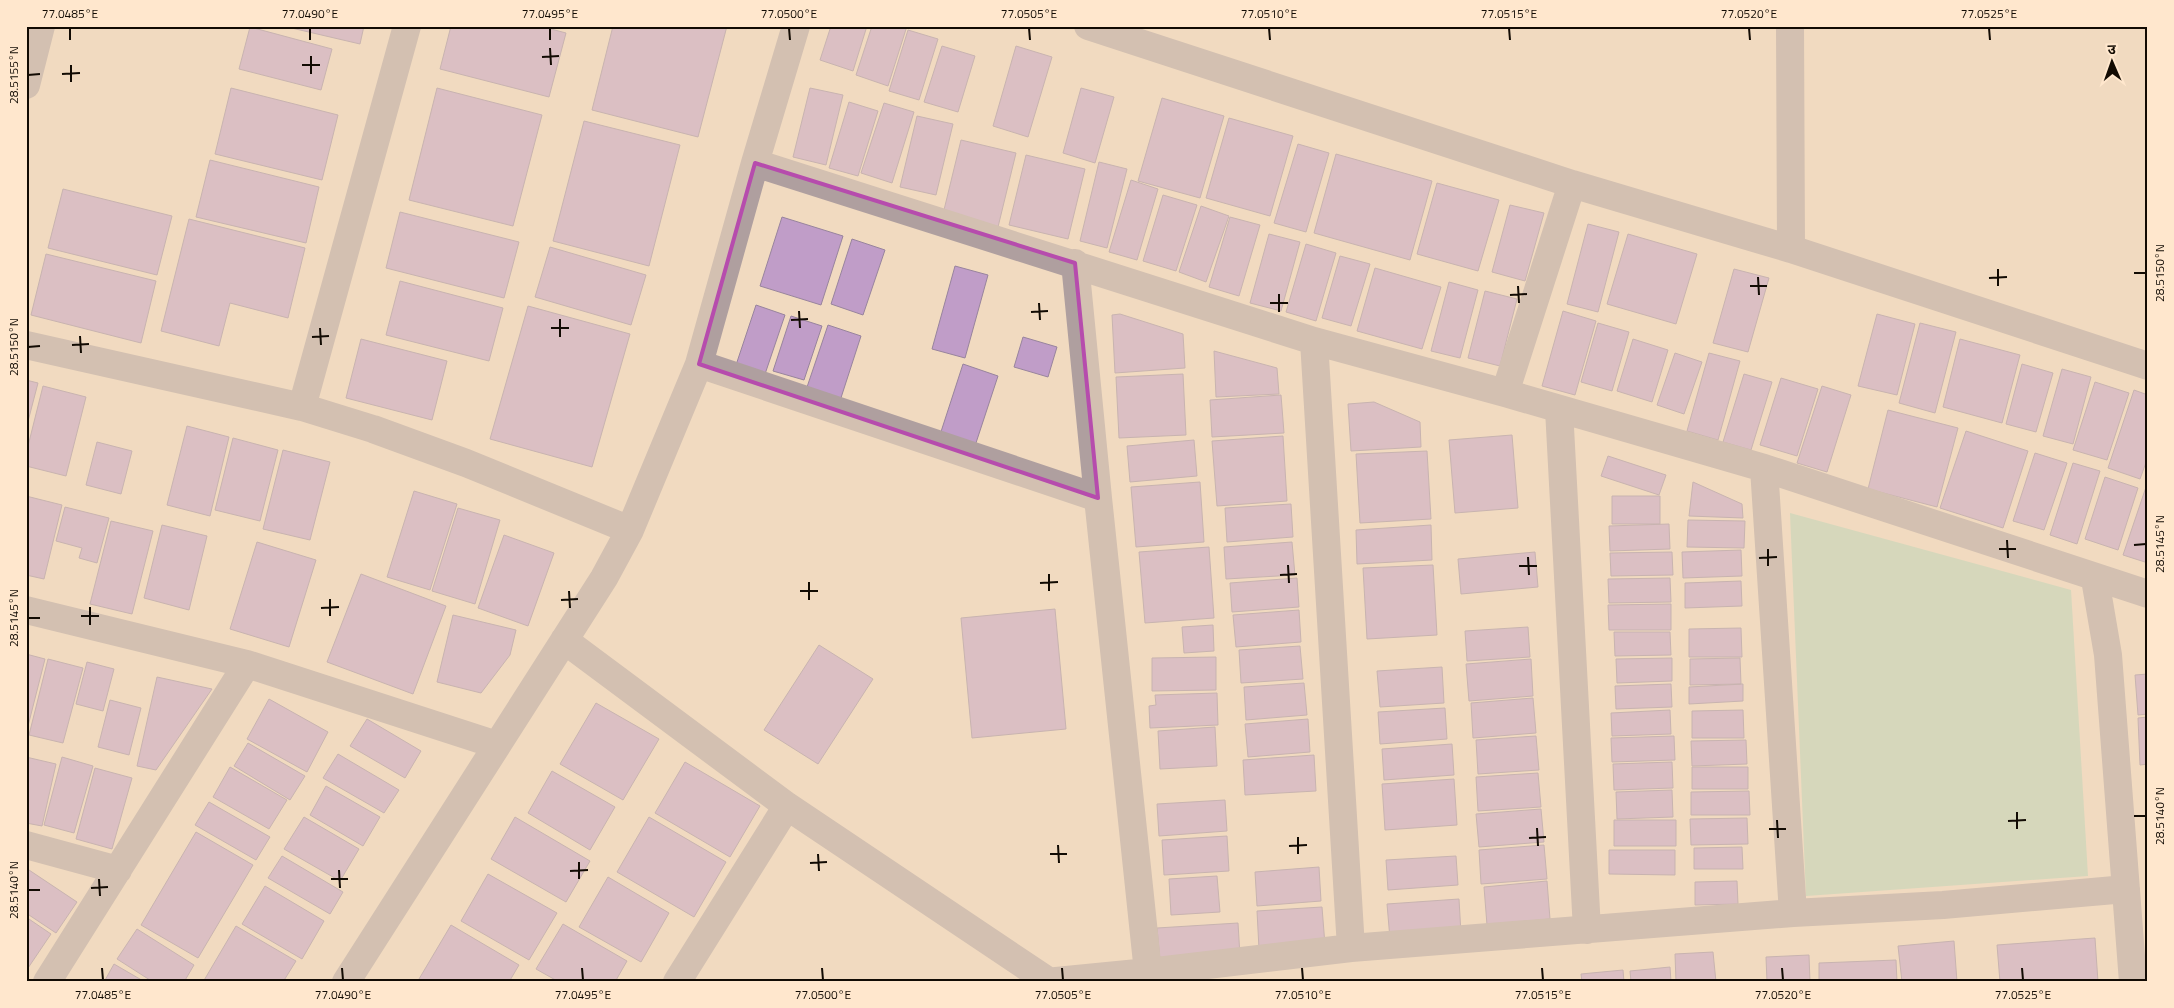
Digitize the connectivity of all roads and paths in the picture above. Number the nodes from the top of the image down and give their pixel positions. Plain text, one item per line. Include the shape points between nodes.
1 (41, 26) edge
2 (406, 26) edge
3 (796, 26) edge
4 (1088, 26) edge
5 (1790, 26) edge
6 (26, 85) edge
7 (755, 163) junction
8 (1572, 184) junction
9 (1791, 249) junction
10 (1075, 263) junction
11 (1314, 341) junction
12 (26, 345) edge
13 (700, 364) junction
14 (2148, 366) edge
15 (1505, 393) junction
16 (302, 406) junction
17 (1559, 409) junction
18 (1764, 468) junction
19 (1098, 498) junction
20 (630, 530) junction
21 (2096, 579) junction
22 (2148, 594) edge
23 (26, 610) edge
24 (564, 640) junction
25 (247, 664) junction
26 (497, 745) junction
27 (787, 806) junction
28 (26, 845) edge
29 (118, 870) junction
30 (2126, 890) junction
31 (1793, 913) junction
32 (1588, 930) junction
33 (1350, 948) junction
34 (1148, 972) junction
35 (47, 982) edge
36 (346, 982) edge
37 (676, 982) edge
38 (1047, 982) edge
39 (2133, 982) edge

1 - 6 street
2 - 16 street
3 - 7 street
4 - 8 street
5 - 9 street
7 - 10 street
7 - 13 street
8 - 9 street
8 - 15 street
9 - 14 street
10 - 11 street
10 - 19 street
11 - 15 street
11 - 33 street
12 - 16 street
13 - 19 street
13 - 20 street
15 - 17 street
16 - 20 street via 466,463
17 - 18 street
17 - 32 street
18 - 21 street
18 - 31 street
19 - 34 street
20 - 24 street
21 - 22 street
21 - 30 street via 2108,655
23 - 25 street
24 - 26 street
24 - 27 street
25 - 26 street
25 - 29 street
26 - 36 street
27 - 37 street
27 - 38 street
28 - 29 street
29 - 35 street
30 - 31 street
30 - 39 street
31 - 32 street
32 - 33 street
33 - 34 street
34 - 38 street

